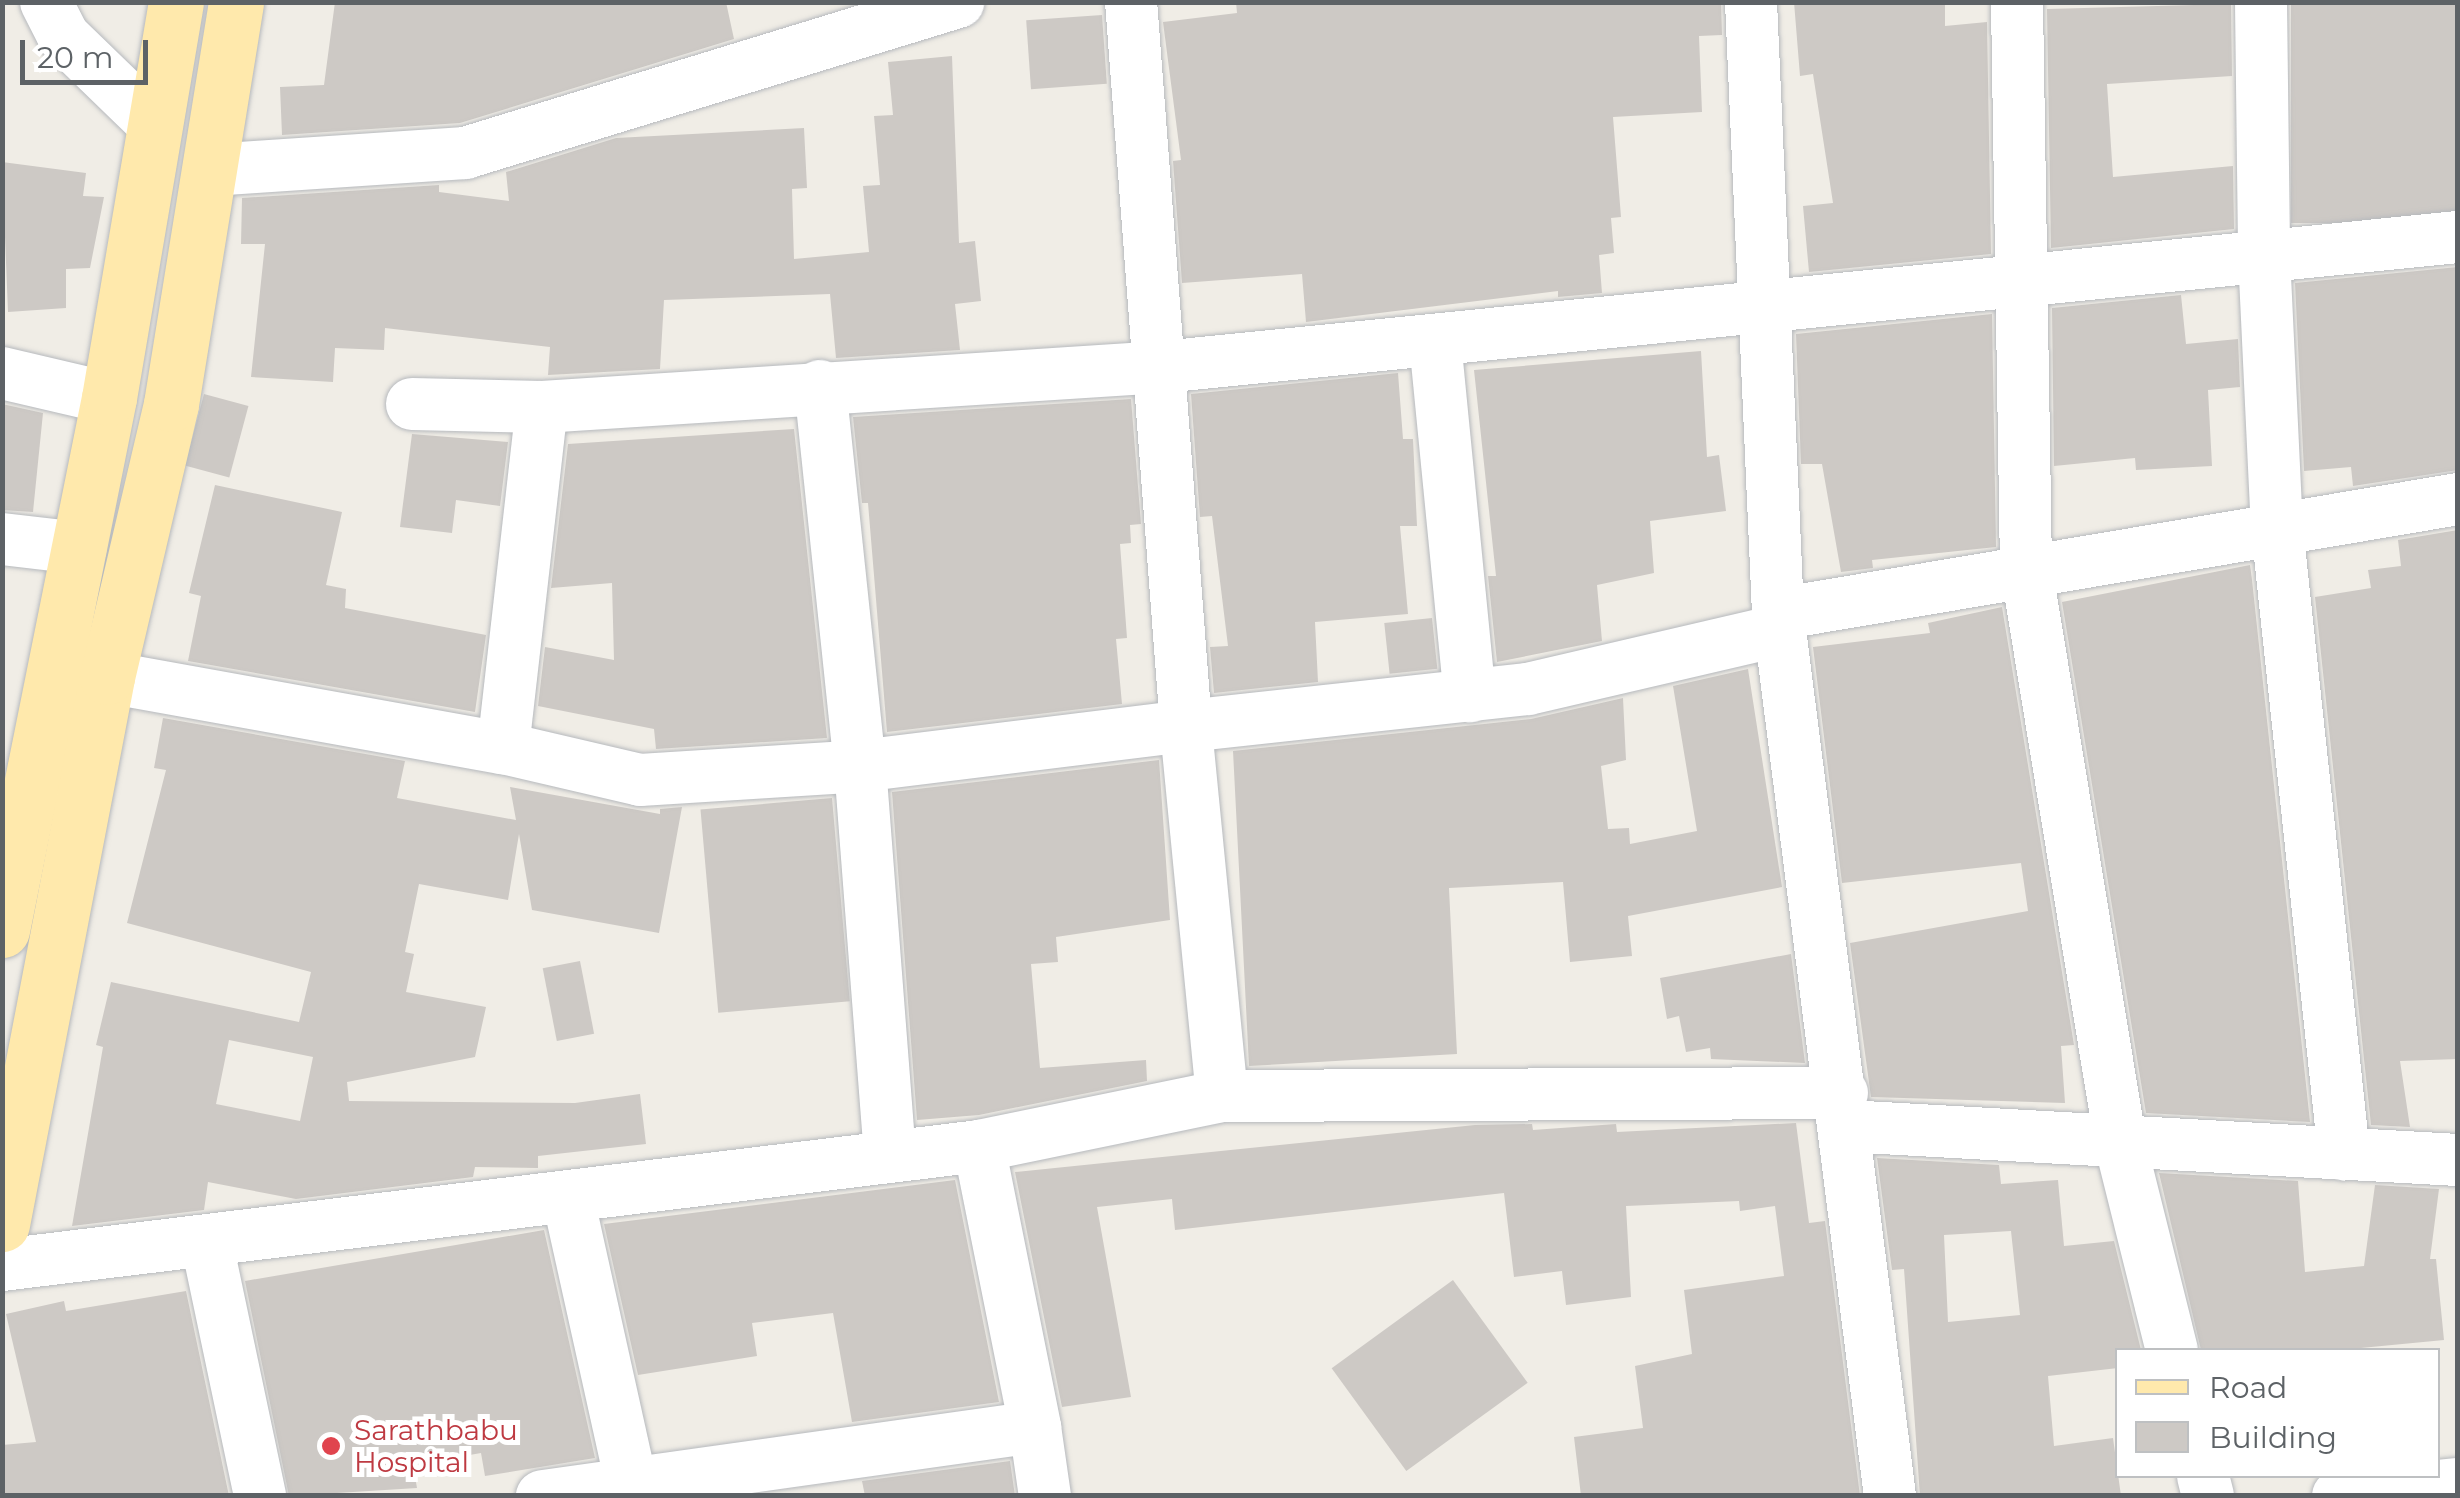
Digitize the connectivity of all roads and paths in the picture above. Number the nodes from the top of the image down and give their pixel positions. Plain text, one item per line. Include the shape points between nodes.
1 (46, 2) edge
2 (176, 2) edge
3 (236, 2) edge
4 (958, 2) edge
5 (1131, 2) edge
6 (1750, 2) edge
7 (2017, 2) edge
8 (2261, 2) edge
9 (156, 126) junction
10 (210, 170) junction
11 (2458, 236) edge
12 (2264, 256) junction
13 (2021, 282) junction
14 (1764, 309) junction
15 (1435, 341) junction
16 (1162, 366) junction
17 (2, 374) edge
18 (820, 386) junction
19 (109, 398) junction
20 (412, 404) dead end
21 (542, 406) junction
22 (2458, 498) edge
23 (2277, 528) junction
24 (2, 539) edge
25 (80, 548) junction
26 (2026, 567) junction
27 (1780, 622) junction
28 (107, 677) junction
29 (1470, 696) junction
30 (1186, 726) junction
31 (504, 748) junction
32 (860, 766) junction
33 (2, 930) edge
34 (1222, 1096) junction
35 (1844, 1110) junction
36 (980, 1146) junction
37 (2120, 1146) junction
38 (2344, 1154) junction
39 (890, 1156) junction
40 (2458, 1160) edge
41 (568, 1198) junction
42 (2, 1224) edge
43 (207, 1244) junction
44 (2, 1265) edge
45 (2171, 1348) edge
46 (1035, 1427) junction
47 (631, 1483) junction
48 (2458, 1484) edge
49 (260, 1496) edge
50 (542, 1496) edge
51 (1045, 1496) edge
52 (1890, 1496) edge
53 (2338, 1496) edge

1 - 9 street via 63,36
2 - 9 main road
3 - 10 main road
4 - 10 street via 465,153
5 - 16 street
6 - 14 street
7 - 13 street
8 - 12 street
9 - 19 main road
10 - 28 main road via 171,404
11 - 12 street
12 - 13 street
12 - 23 street
13 - 14 street
13 - 26 street
14 - 15 street
14 - 27 street
15 - 16 street
15 - 29 street
16 - 18 street
16 - 30 street
17 - 19 street
18 - 21 street
18 - 32 street
19 - 25 main road
20 - 21 street
21 - 31 street
22 - 23 street
23 - 26 street
23 - 38 street
24 - 25 street
25 - 33 main road
26 - 27 street
26 - 37 street
27 - 29 street via 1528,689
27 - 35 street
28 - 31 street
28 - 42 main road
29 - 30 street
30 - 32 street
30 - 34 street
31 - 32 street via 640,780
32 - 39 street
34 - 35 street
34 - 36 street
35 - 37 street
35 - 52 street
36 - 39 street
36 - 46 street
37 - 38 street
37 - 45 street
38 - 40 street
39 - 41 street
41 - 43 street
41 - 47 street
43 - 44 street
43 - 49 street
46 - 47 street
46 - 51 street
47 - 50 street
48 - 53 street

